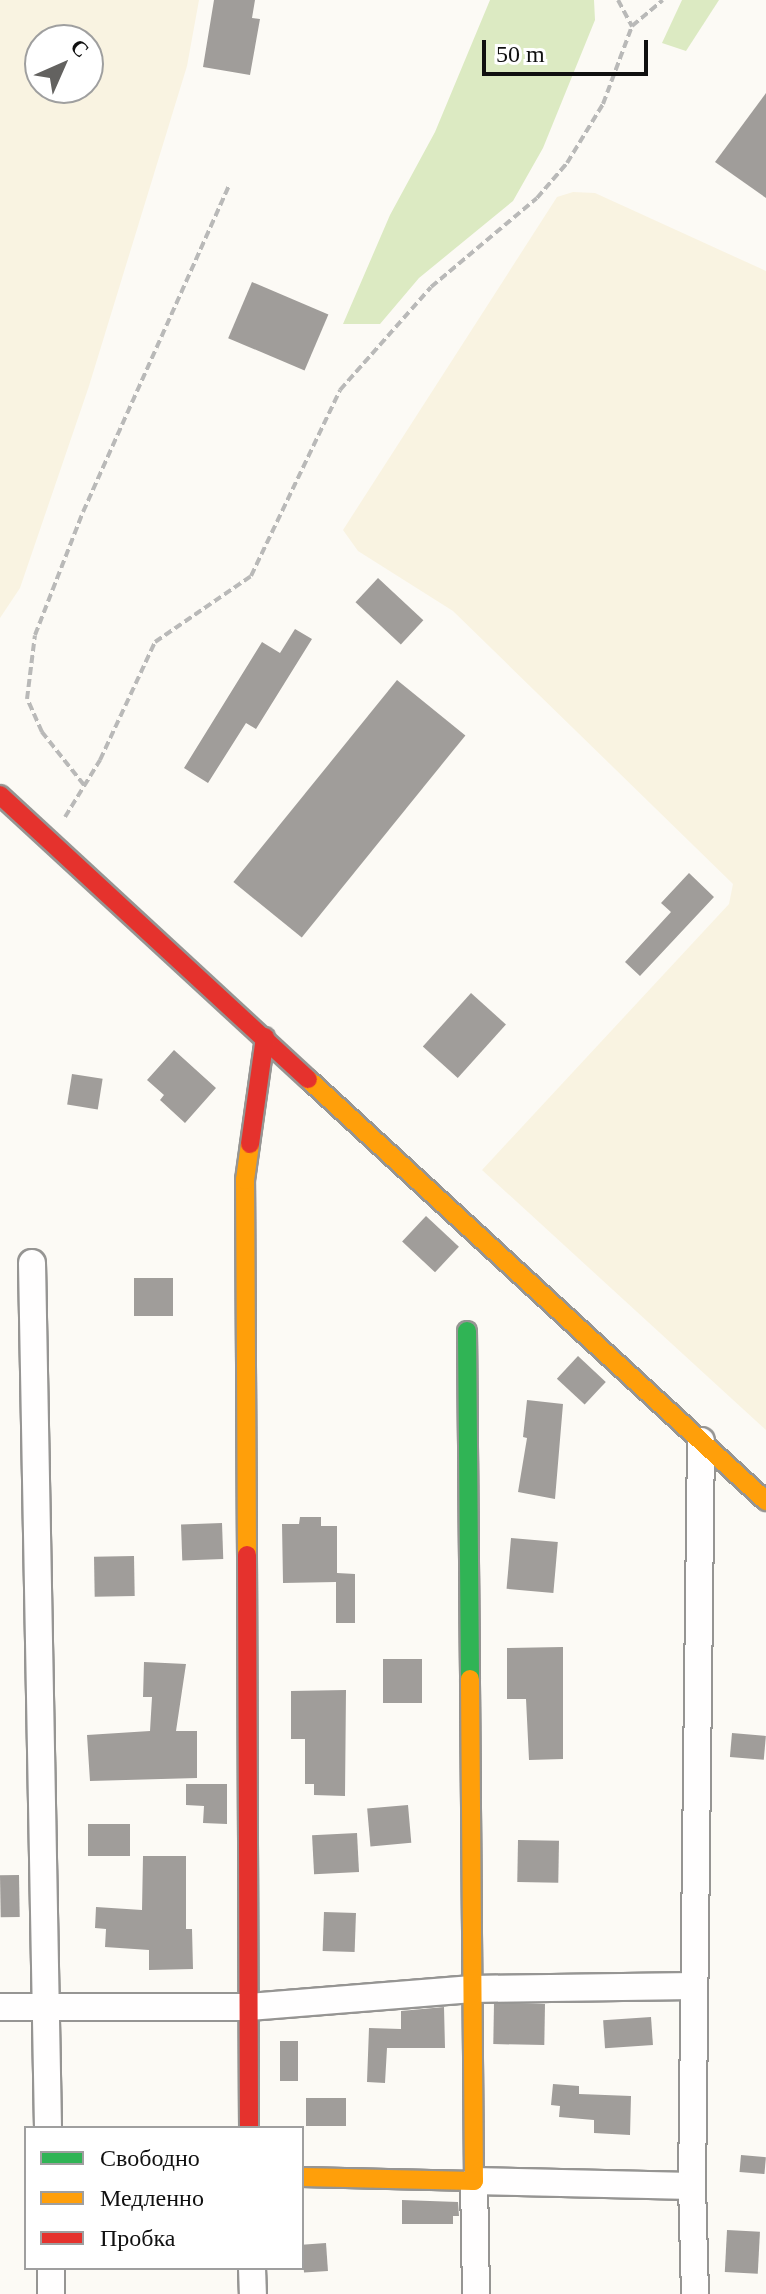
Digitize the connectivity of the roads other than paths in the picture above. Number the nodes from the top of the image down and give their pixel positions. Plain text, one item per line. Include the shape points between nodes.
1 (0, 795) edge
2 (265, 1037) junction
3 (32, 1263) dead end
4 (467, 1331) dead end
5 (701, 1441) junction
6 (766, 1501) edge
7 (694, 1986) junction
8 (472, 1989) junction
9 (46, 2006) junction
10 (0, 2007) edge
11 (249, 2007) junction
12 (48, 2126) edge
13 (249, 2126) edge
14 (304, 2177) edge
15 (474, 2181) junction
16 (692, 2186) junction
17 (51, 2270) edge
18 (252, 2270) edge
19 (51, 2294) edge
20 (253, 2294) edge
21 (476, 2294) edge
22 (695, 2294) edge

1 - 2 street
2 - 5 street
2 - 11 street via 245,1180
3 - 9 street
4 - 8 street
5 - 6 street
5 - 7 street
7 - 8 street
7 - 16 street
8 - 11 street
8 - 15 street
9 - 10 street
9 - 11 street
9 - 12 street
11 - 13 street
14 - 15 street
15 - 16 street
15 - 21 street
16 - 22 street
17 - 19 street
18 - 20 street

